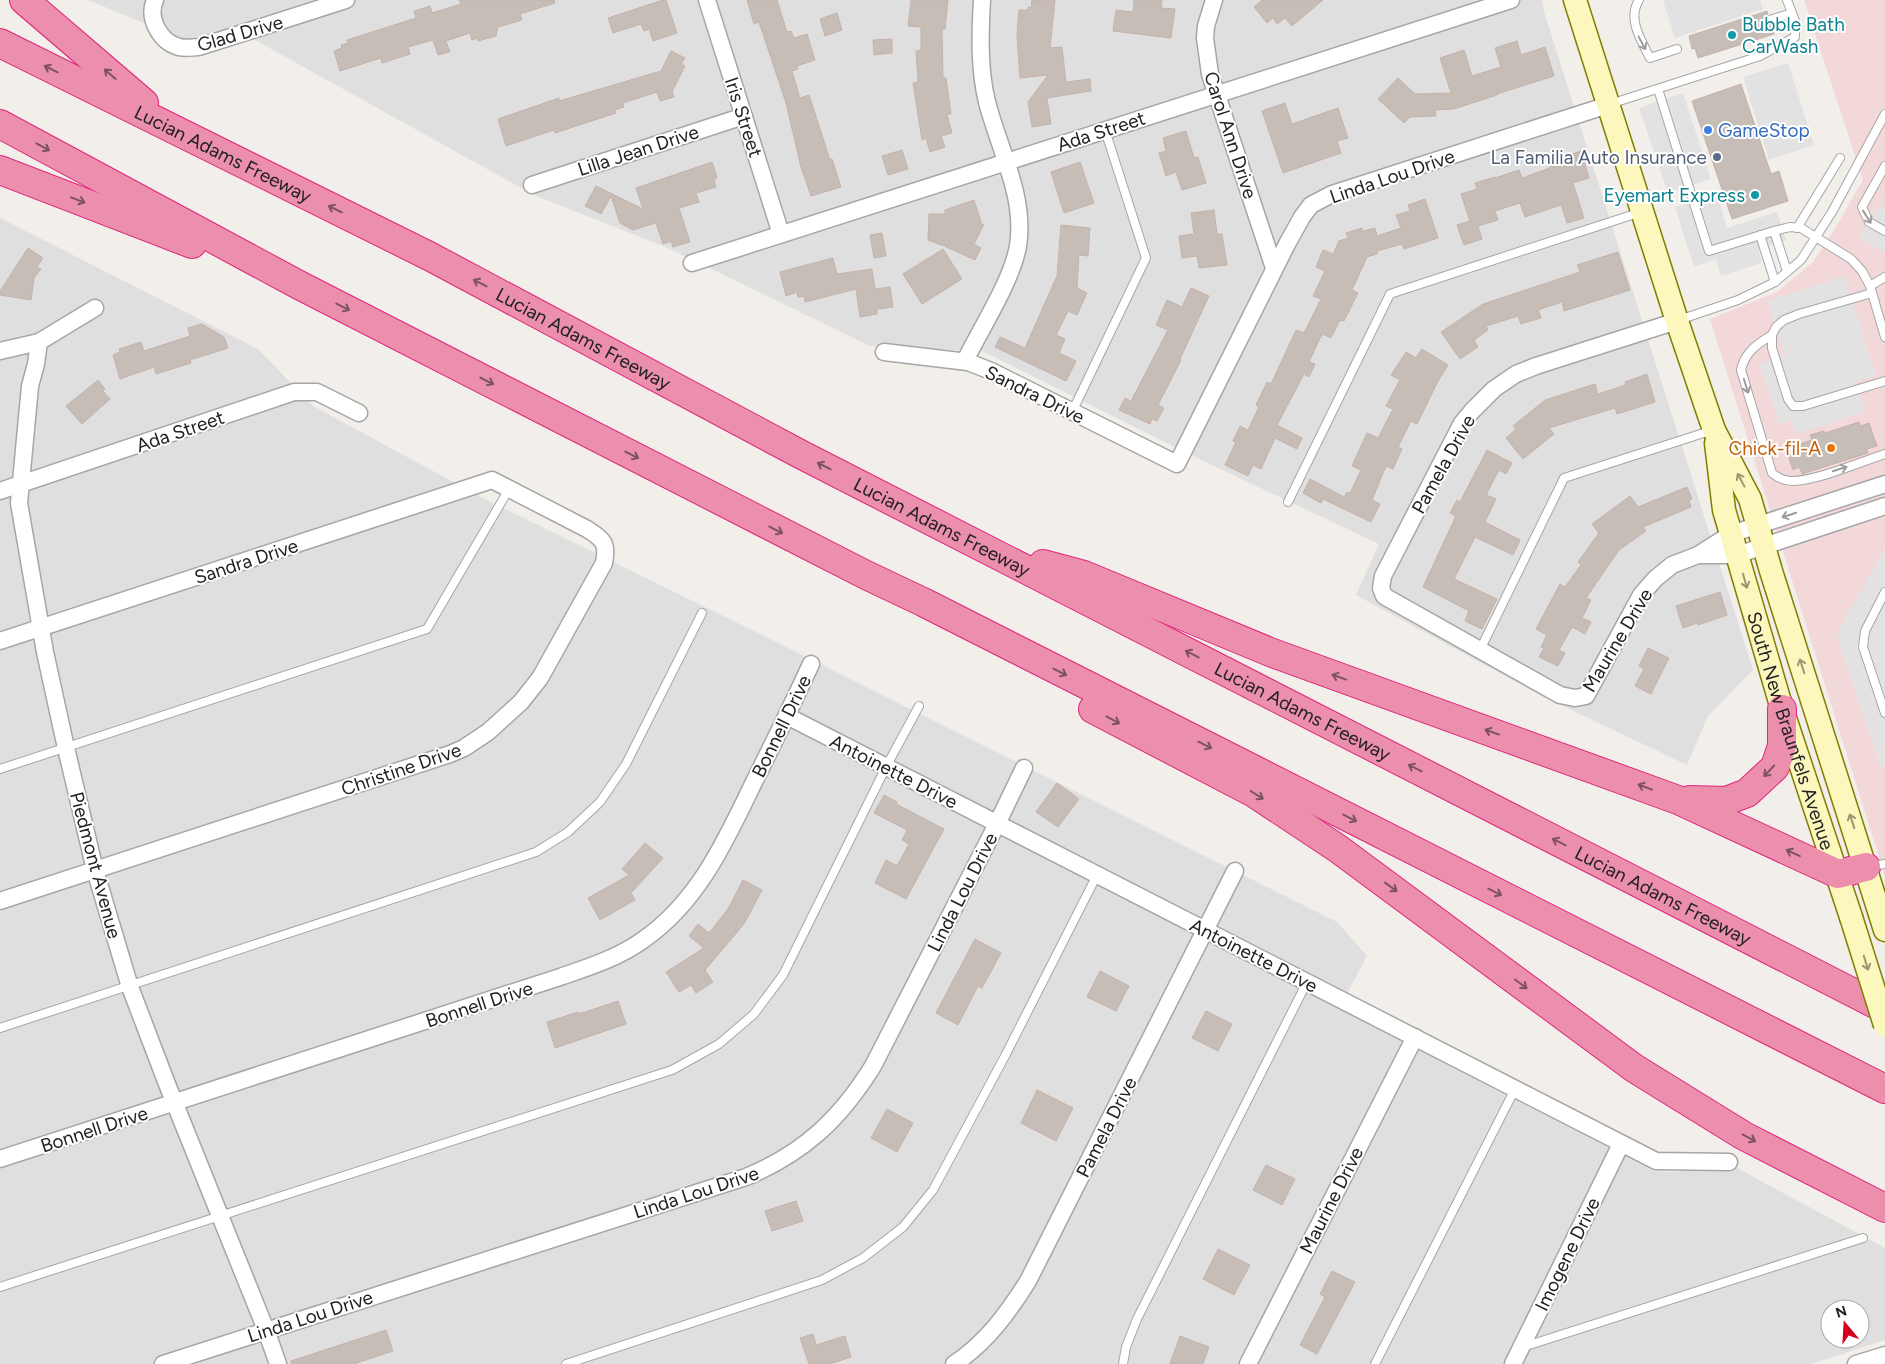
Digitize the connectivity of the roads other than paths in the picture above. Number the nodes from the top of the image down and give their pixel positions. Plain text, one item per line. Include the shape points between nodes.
1 (24, 0) edge
2 (155, 0) edge
3 (346, 0) edge
4 (707, 0) edge
5 (982, 0) edge
6 (1214, 0) edge
7 (1511, 0) edge
8 (1575, 0) edge
9 (1638, 0) edge
10 (1787, 0) edge
11 (1792, 13) junction
12 (1770, 20) dead end
13 (0, 43) edge
14 (1677, 49) dead end
15 (1658, 90) junction
16 (1216, 94) junction
17 (1608, 105) junction
18 (1885, 114) edge
19 (744, 116) junction
20 (0, 124) edge
21 (173, 129) junction
22 (1105, 130) junction
23 (1840, 158) dead end
24 (1006, 162) junction
25 (1885, 166) edge
26 (0, 170) edge
27 (532, 185) dead end
28 (1642, 212) junction
29 (1797, 228) junction
30 (1774, 231) junction
31 (1885, 231) edge
32 (781, 234) junction
33 (1760, 235) junction
34 (1816, 237) junction
35 (692, 263) dead end
36 (1274, 268) junction
37 (1787, 272) junction
38 (1885, 277) edge
39 (1775, 282) junction
40 (299, 285) junction
41 (1871, 290) junction
42 (95, 308) dead end
43 (1677, 321) junction
44 (1772, 335) junction
45 (1885, 337) edge
46 (39, 342) junction
47 (0, 351) edge
48 (884, 352) dead end
49 (968, 362) junction
50 (1885, 381) edge
51 (1072, 412) junction
52 (359, 414) dead end
53 (1714, 430) junction
54 (1885, 454) edge
55 (1177, 464) joint
56 (492, 480) joint
57 (21, 484) junction
58 (1885, 484) edge
59 (509, 489) junction
60 (0, 491) edge
61 (1288, 502) dead end
62 (1885, 506) edge
63 (1731, 534) junction
64 (1761, 536) junction
65 (993, 551) junction
66 (1698, 555) junction
67 (1737, 555) junction
68 (1885, 592) edge
69 (923, 602) junction
70 (702, 613) dead end
71 (41, 628) junction
72 (0, 641) edge
73 (1480, 650) junction
74 (811, 664) dead end
75 (919, 706) dead end
76 (1782, 709) junction
77 (1885, 714) edge
78 (787, 716) junction
79 (66, 748) junction
80 (886, 767) junction
81 (1024, 768) dead end
82 (0, 769) edge
83 (1678, 800) junction
84 (997, 824) junction
85 (1876, 865) edge
86 (95, 870) junction
87 (1235, 871) dead end
88 (1838, 874) junction
89 (1097, 875) junction
90 (0, 901) edge
91 (1206, 930) junction
92 (1885, 930) edge
93 (1743, 936) junction
94 (1307, 982) junction
95 (130, 986) junction
96 (1885, 996) edge
97 (1885, 1009) edge
98 (1885, 1025) edge
99 (0, 1028) edge
100 (1415, 1037) junction
101 (1514, 1089) junction
102 (1885, 1089) edge
103 (174, 1103) junction
104 (1622, 1144) junction
105 (0, 1159) edge
106 (1729, 1162) dead end
107 (1885, 1208) edge
108 (220, 1217) junction
109 (1863, 1238) dead end
110 (0, 1287) edge
111 (266, 1330) junction
112 (1522, 1347) junction
113 (1885, 1355) edge
114 (960, 1362) edge
115 (164, 1364) edge
116 (278, 1364) edge
117 (566, 1364) edge
118 (1123, 1364) edge
119 (1248, 1364) edge
120 (1375, 1364) edge
121 (1513, 1364) edge
122 (1856, 1364) edge

21 -> 1 highway
2 - 3 street, Glad Drive via 153,18 156,26 164,38 182,48 199,47
4 - 19 street, Iris Street
5 - 24 street via 981,65 986,100
6 - 16 street, Carol Ann Drive via 1206,26 1206,50
7 - 16 street, Ada Street
8 - 17 main road, South New Braunfels Avenue
9 -> 14 lane via 1633,8 1637,33 1650,58
10 - 11 lane
11 - 12 lane
11 - 15 lane via 1795,37 1760,56
21 -> 13 highway, Lucian Adams Freeway
15 - 17 lane
15 - 33 lane via 1709,251
16 - 22 street, Ada Street
16 - 36 street, Carol Ann Drive
17 - 28 main road, South New Braunfels Avenue
17 - 36 street, Linda Lou Drive via 1332,194 1311,205
18 - 34 lane
19 - 27 street, Lilla Jean Drive
19 - 32 street, Iris Street
20 -> 40 highway
65 -> 21 highway, Lucian Adams Freeway via 802,455 457,270
22 - 24 street, Ada Street
22 - 51 lane via 1146,258
23 - 29 lane
24 - 32 street, Ada Street
24 - 49 street via 1018,208 1018,247 1011,272
25 -> 31 lane via 1862,208 1868,222
26 -> 40 highway
28 - 43 main road, South New Braunfels Avenue
28 - 61 lane via 1390,294
29 - 30 lane
29 - 34 lane
30 - 33 lane
30 - 37 lane
32 - 35 street, Ada Street
33 - 39 lane
34 - 37 lane via 1801,260
34 - 41 lane via 1851,259 1862,271
36 - 55 street, Linda Lou Drive
37 - 39 lane
38 - 41 lane
39 - 43 lane via 1738,300
40 -> 69 highway
41 - 44 lane via 1792,317 1776,327
41 - 45 lane
42 - 46 street
43 - 53 main road, South New Braunfels Avenue
43 - 73 street, Pamela Drive via 1516,374 1482,400 1455,435 1383,576 1381,588 1384,596
44 - 50 lane via 1772,348 1793,406 1803,406
44 -> 54 lane via 1756,344 1743,360 1741,370 1772,473 1779,479 1792,481 1810,478
46 - 47 street
46 - 57 street, Piedmont Avenue via 30,386
48 - 49 street, Sandra Drive
49 - 51 street, Sandra Drive via 991,370
51 - 55 street, Sandra Drive
52 - 57 street, Ada Street via 317,392 294,392
53 - 63 main road, South New Braunfels Avenue via 1724,510
64 -> 53 main road, South New Braunfels Avenue via 1750,499
53 - 73 lane via 1564,478
56 - 59 street, Christine Drive
56 - 71 street, Sandra Drive
57 - 60 street, Ada Street
57 - 71 street, Piedmont Avenue via 19,503
58 -> 64 street
59 - 79 lane via 427,629
59 - 86 street, Christine Drive via 594,533 605,544 606,553 604,563 540,678 521,702 495,726 479,740 450,754
62 - 64 street
63 - 64 street, Maurine Drive
63 - 66 street, Maurine Drive
63 - 67 main road, South New Braunfels Avenue
64 - 67 street, Maurine Drive
85 -> 64 main road, South New Braunfels Avenue
83 -> 65 highway via 1270,652 1084,575
93 -> 65 highway, Lucian Adams Freeway
66 - 67 street, Maurine Drive
66 - 73 street, Maurine Drive via 1672,565 1641,595 1586,696 1560,695
67 -> 76 main road, South New Braunfels Avenue
68 - 77 lane via 1865,631 1863,647
69 -> 102 highway
69 -> 107 highway via 1033,678 1254,793 1337,848 1634,1068 1744,1136
70 - 95 lane via 626,764 600,802 568,832 536,852 500,865
71 - 72 street, Sandra Drive
71 - 79 street, Piedmont Avenue
74 - 78 street, Bonnell Drive
75 - 80 lane
76 -> 83 highway via 1782,746 1774,767 1747,793 1726,801
76 - 88 main road, South New Braunfels Avenue
78 - 80 street, Antoinette Drive
78 - 103 street, Bonnell Drive via 726,839 696,888 682,907 643,941 583,969
79 - 82 lane
79 - 86 street, Piedmont Avenue
80 - 84 street, Antoinette Drive
80 - 108 lane via 783,975 754,1014 719,1044 672,1070
81 - 84 street, Linda Lou Drive
88 -> 83 highway
84 - 89 street, Antoinette Drive
84 - 111 street, Linda Lou Drive via 873,1066 839,1114 806,1145 746,1177
85 - 88 highway
85 - 92 main road, South New Braunfels Avenue
86 - 90 street, Christine Drive
86 - 95 street, Piedmont Avenue
87 - 91 street, Pamela Drive
88 -> 98 main road, South New Braunfels Avenue, bridge
89 - 91 street, Antoinette Drive
89 - 117 lane via 933,1190 903,1227 863,1258 822,1280
91 - 94 street, Antoinette Drive
91 - 114 street, Pamela Drive via 1028,1281 1000,1323
93 - 96 highway
93 - 97 highway, Lucian Adams Freeway
94 - 100 street, Antoinette Drive
94 - 118 lane via 1137,1319
95 - 99 lane
95 - 103 street, Piedmont Avenue
100 - 101 street, Antoinette Drive
100 - 119 street, Maurine Drive
101 - 104 street, Antoinette Drive
101 - 120 lane
103 - 105 street, Bonnell Drive
103 - 108 street, Piedmont Avenue
104 - 106 street, Antoinette Drive via 1656,1161
104 - 112 street, Imogene Drive
108 - 110 lane
108 - 111 street, Piedmont Avenue
109 - 112 lane
111 - 115 street, Linda Lou Drive
111 - 116 street, Piedmont Avenue
112 - 121 street, Imogene Drive
113 - 122 street

